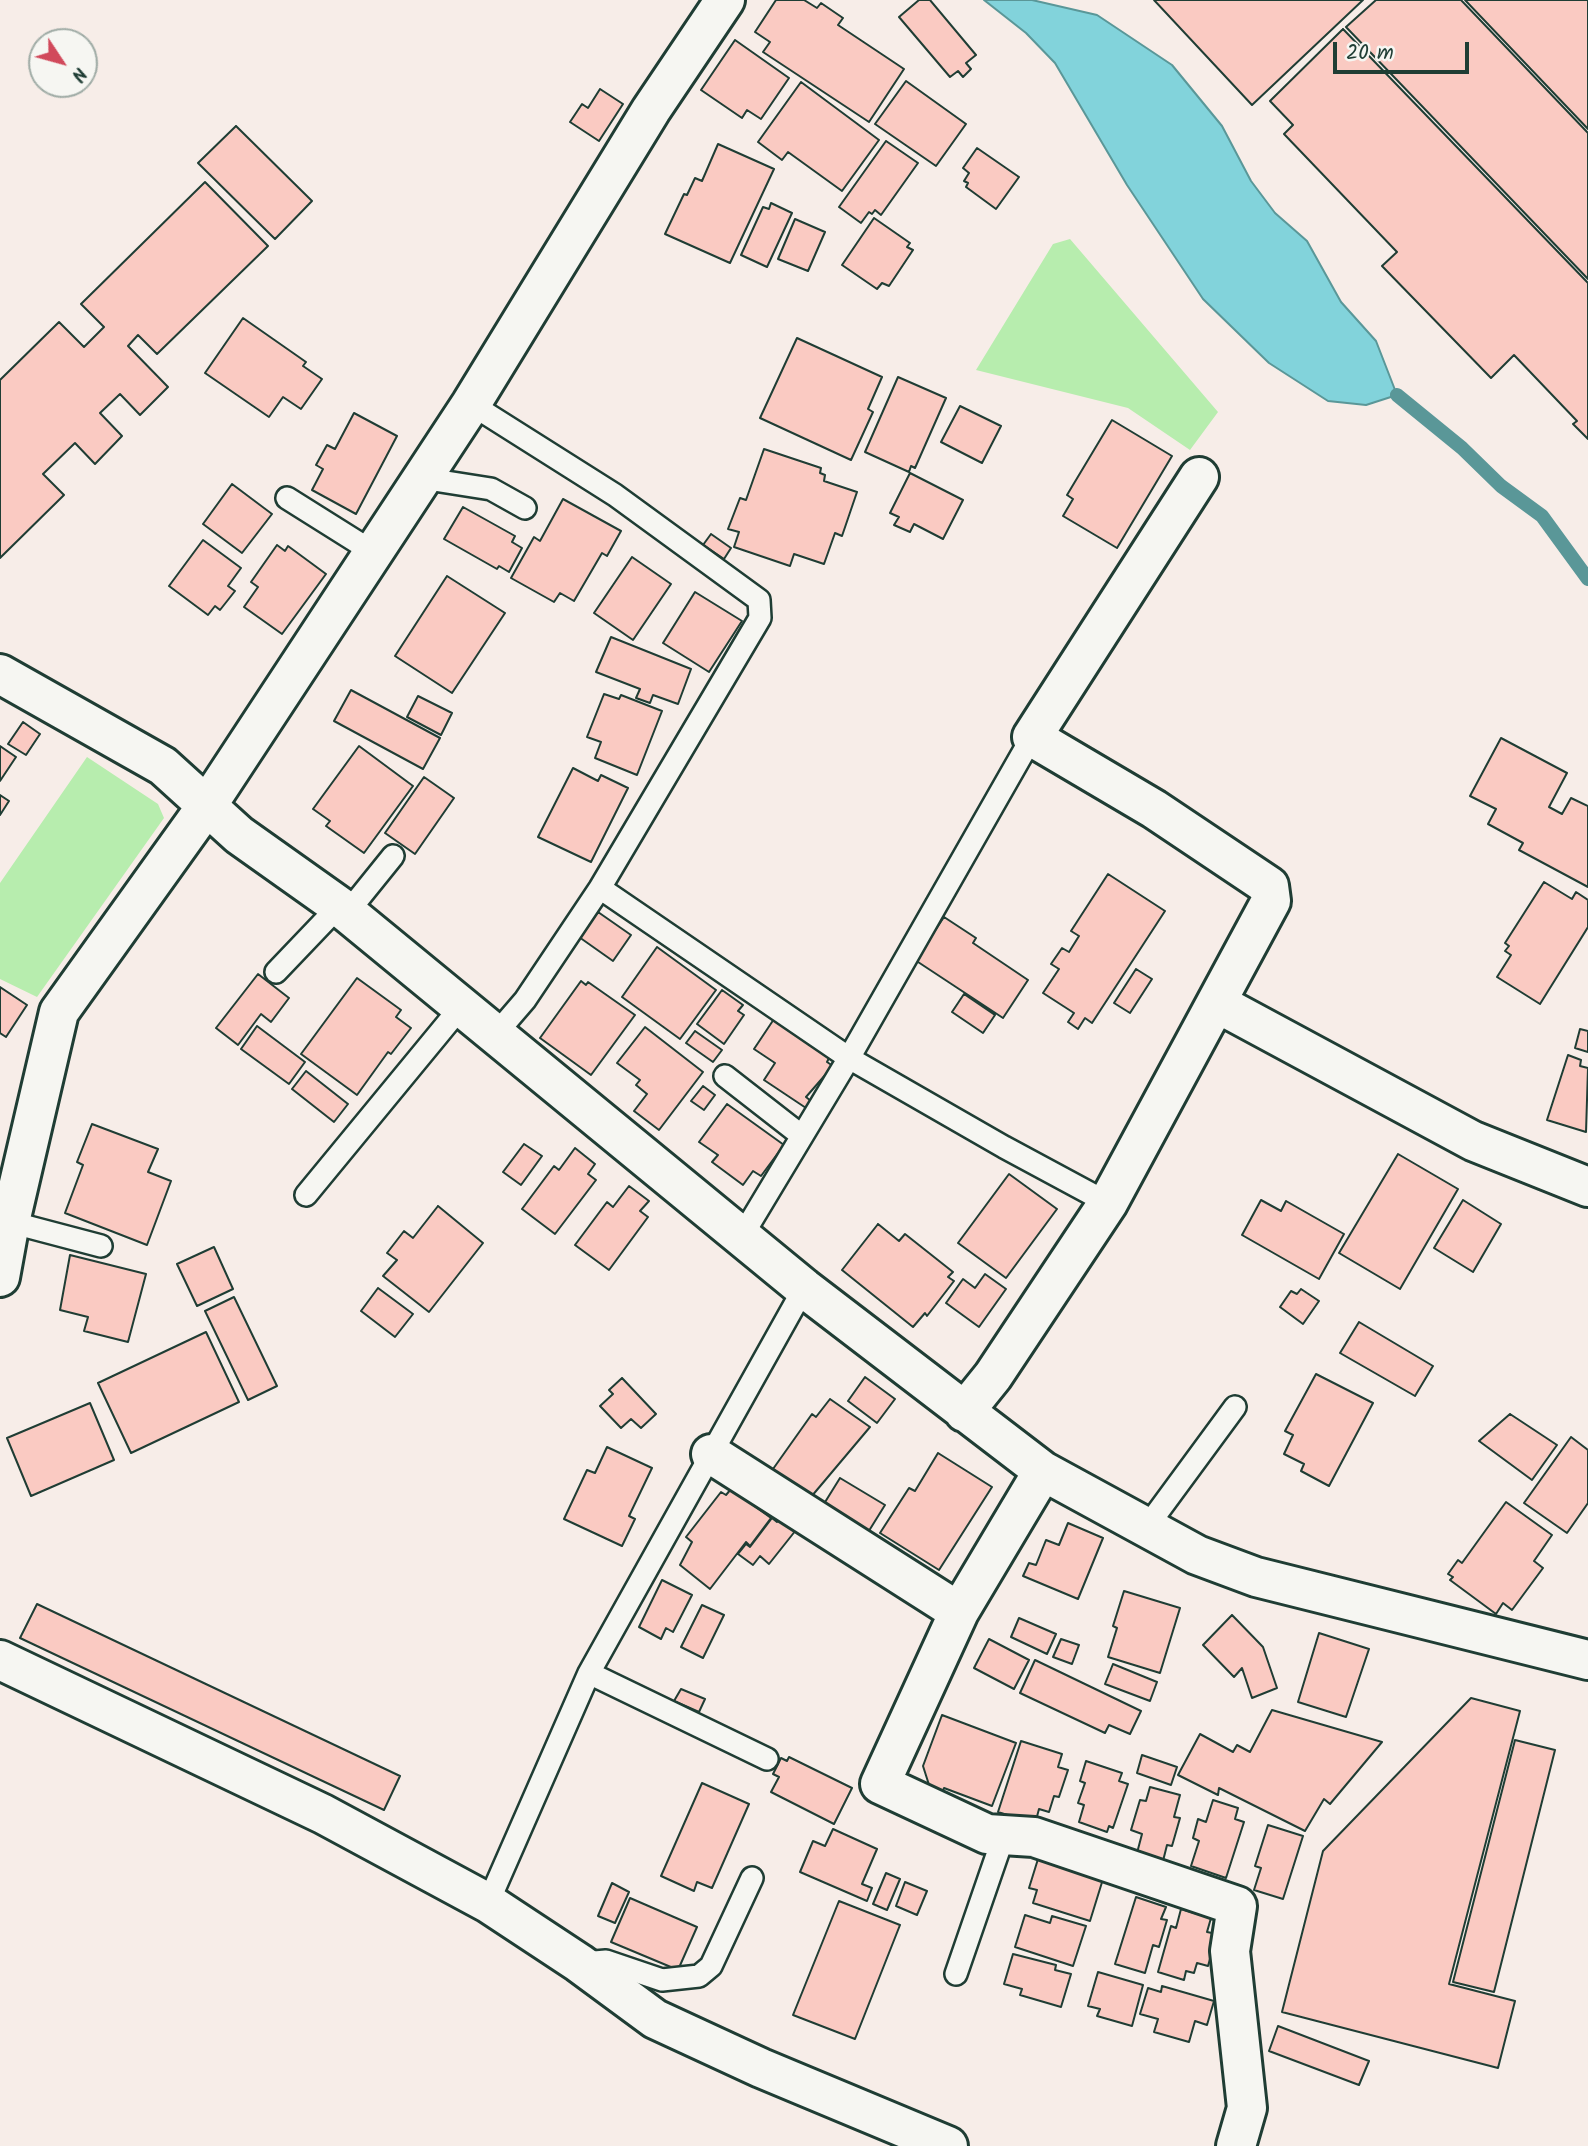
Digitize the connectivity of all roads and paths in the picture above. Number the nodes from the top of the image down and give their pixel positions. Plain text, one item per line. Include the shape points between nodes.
1 (725, 0) edge
2 (471, 404) junction
3 (1199, 477) dead end
4 (421, 478) junction
5 (287, 498) dead end
6 (525, 508) dead end
7 (373, 552) junction
8 (0, 674) edge
9 (1032, 737) junction
10 (208, 804) junction
11 (393, 856) dead end
12 (600, 888) junction
13 (343, 910) junction
14 (276, 972) dead end
15 (1217, 1003) junction
16 (460, 1008) junction
17 (494, 1037) junction
18 (849, 1058) junction
19 (725, 1076) dead end
20 (802, 1136) junction
21 (1588, 1187) edge
22 (306, 1195) dead end
23 (1108, 1203) junction
24 (10, 1222) junction
25 (742, 1236) junction
26 (101, 1246) dead end
27 (0, 1278) edge
28 (804, 1287) junction
29 (1235, 1407) dead end
30 (964, 1412) junction
31 (711, 1454) junction
32 (1043, 1471) junction
33 (1146, 1528) junction
34 (959, 1612) junction
35 (0, 1660) edge
36 (1588, 1660) edge
37 (589, 1673) junction
38 (767, 1759) dead end
39 (1004, 1835) junction
40 (752, 1878) dead end
41 (488, 1903) junction
42 (579, 1963) junction
43 (956, 1974) dead end
44 (948, 2146) edge
45 (1236, 2146) edge

1 - 2 street via 651,110
2 - 4 street
2 - 12 lane via 615,495 759,600 760,618
3 - 9 street
4 - 6 lane via 491,489
4 - 7 street
5 - 7 lane
7 - 10 street
8 - 10 street via 163,766
9 - 15 street via 1154,809 1269,886 1271,901
9 - 18 lane
10 - 13 street via 239,835
10 - 24 street via 59,1012
11 - 13 lane
12 - 17 lane via 525,1000
12 - 18 lane
13 - 14 lane
13 - 16 street
15 - 21 street via 1474,1141
15 - 23 street
16 - 17 street
16 - 22 lane
17 - 25 street
18 - 20 lane
18 - 23 lane
19 - 20 lane
20 - 25 lane
23 - 30 street
24 - 26 lane
24 - 27 street
25 - 28 street
28 - 30 street
28 - 31 lane
29 - 33 lane
30 - 32 street
31 - 34 street
31 - 37 lane
32 - 33 street
32 - 34 street
33 - 36 street via 1197,1555 1256,1577
34 - 39 street via 880,1784 987,1835
35 - 41 street via 323,1814
37 - 38 lane
37 - 41 lane
39 - 43 lane
39 - 45 street via 1034,1837 1237,1906 1230,1951 1247,2108
40 - 42 lane via 711,1966 699,1976 662,1980 606,1962
41 - 42 street
42 - 44 street via 655,2019

